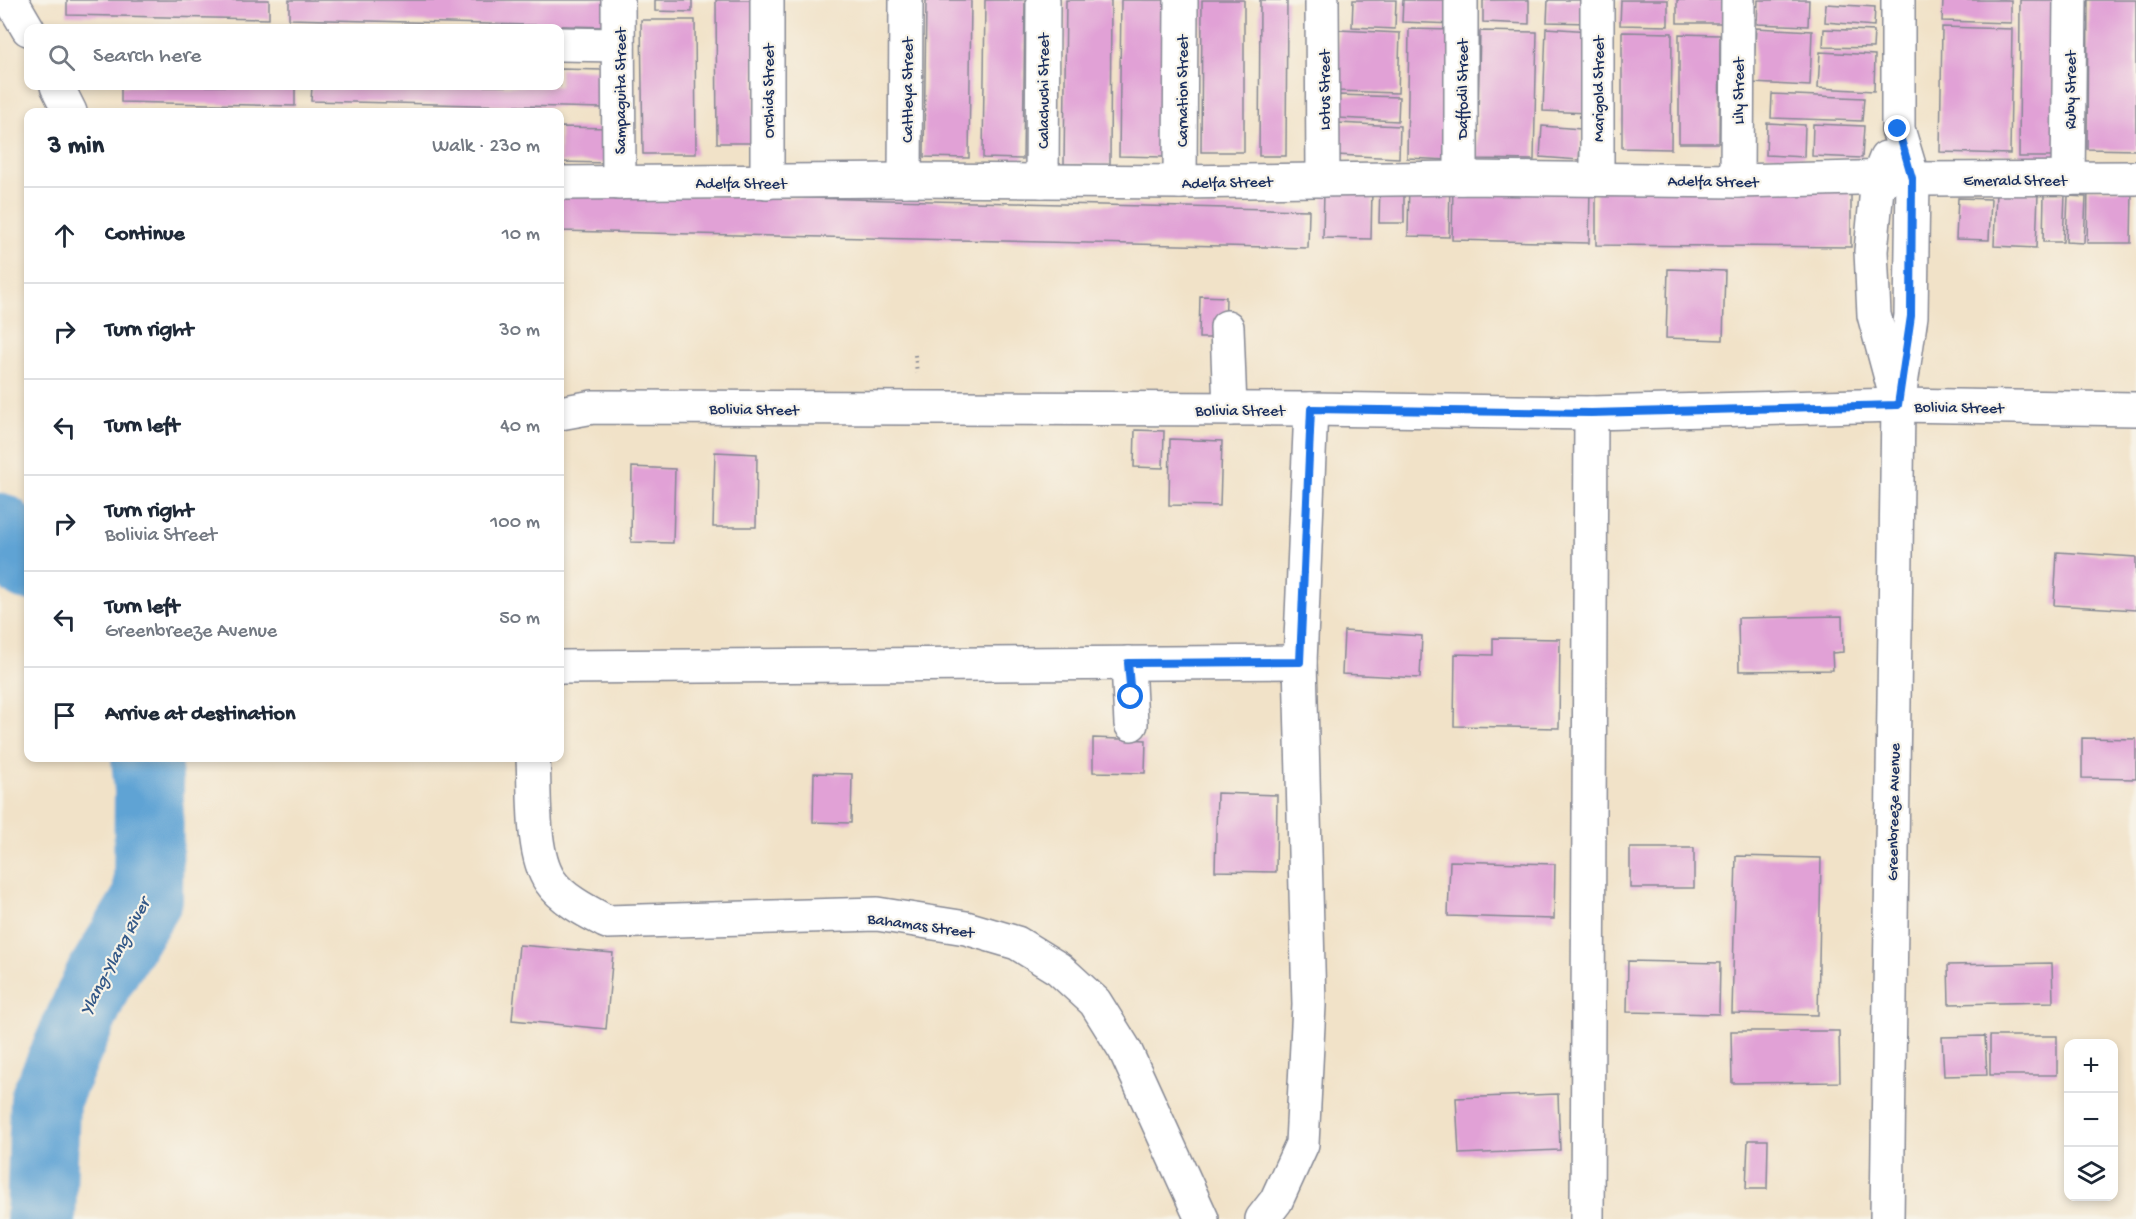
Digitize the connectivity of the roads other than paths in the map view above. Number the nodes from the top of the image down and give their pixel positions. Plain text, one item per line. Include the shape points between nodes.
1 (11, 0) edge
2 (618, 0) edge
3 (767, 0) edge
4 (906, 0) edge
5 (1042, 0) edge
6 (1181, 0) edge
7 (1323, 0) edge
8 (1461, 0) edge
9 (1597, 0) edge
10 (1738, 0) edge
11 (1898, 0) edge
12 (2070, 0) edge
13 (25, 24) edge
14 (564, 44) edge
15 (618, 45) junction
16 (59, 90) edge
17 (68, 108) edge
18 (1461, 178) junction
19 (1597, 178) junction
20 (1895, 178) junction
21 (2136, 178) edge
22 (2068, 179) junction
23 (905, 180) junction
24 (1323, 180) junction
25 (1042, 181) junction
26 (1737, 181) junction
27 (767, 182) junction
28 (1180, 182) junction
29 (564, 183) edge
30 (619, 183) junction
31 (1227, 327) dead end
32 (1898, 405) junction
33 (1230, 409) junction
34 (1311, 409) junction
35 (2136, 409) edge
36 (564, 412) edge
37 (1591, 413) junction
38 (1300, 662) junction
39 (1128, 663) junction
40 (564, 667) edge
41 (1131, 724) dead end
42 (533, 762) edge
43 (1202, 1219) edge
44 (1262, 1219) edge
45 (1587, 1219) edge
46 (1887, 1219) edge

1 - 13 street
2 - 15 street, Sampaguita Street
3 - 27 street, Orchids Street
4 - 23 street, Cattleya Street
5 - 25 street, Calachuchi Street
6 - 28 street, Carnation Street
7 - 24 street, Lotus Street
8 - 18 street, Daffodil Street
9 - 19 street, Marigold Street
10 - 26 street, Lily Street
11 - 20 street, Greenbreeze Avenue
12 - 22 street, Ruby Street
14 - 15 street
15 - 30 street, Sampaguita Street
16 - 17 street
18 - 19 street, Adelfa Street
18 - 24 street, Adelfa Street
19 - 26 street, Adelfa Street
20 - 22 street, Emerald Street
20 - 26 street, Adelfa Street
20 - 32 street, Greenbreeze Avenue via 1871,251 1874,315
21 - 22 street, Emerald Street
23 - 25 street, Adelfa Street
23 - 27 street, Adelfa Street
24 - 28 street, Adelfa Street
25 - 28 street, Adelfa Street
27 - 30 street, Adelfa Street
29 - 30 street, Adelfa Street
31 - 33 street
32 - 35 street, Bolivia Street
32 - 37 street, Bolivia Street
32 - 46 street, Greenbreeze Avenue
33 - 34 street, Bolivia Street
33 - 36 street, Bolivia Street via 593,406
34 - 37 street, Bolivia Street
34 - 38 street
37 - 45 street
38 - 39 street
38 - 44 street via 1309,1005 1302,1144 1276,1201
39 - 40 street
39 - 41 street
42 - 43 street, Bahamas Street via 538,854 551,882 578,907 607,921 877,914 966,928 1017,943 1059,969 1095,1002 1125,1050

